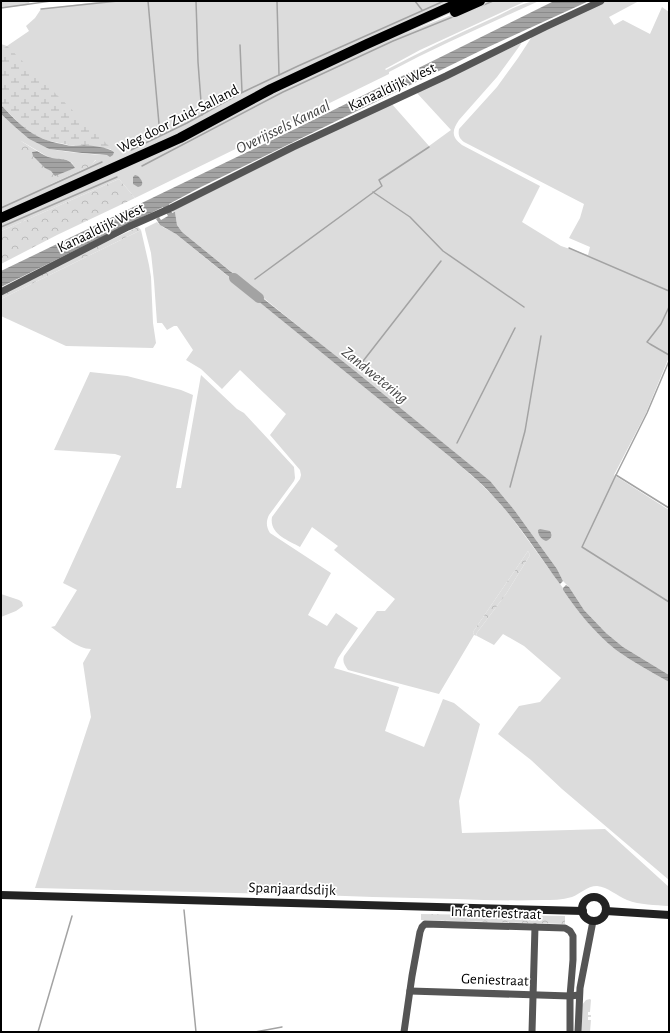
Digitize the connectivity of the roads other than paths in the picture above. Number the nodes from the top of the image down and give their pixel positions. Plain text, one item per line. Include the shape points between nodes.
1 (463, 1) edge
2 (480, 1) edge
3 (601, 1) edge
4 (367, 44) junction
5 (1, 218) edge
6 (1, 292) edge
7 (1, 896) edge
8 (583, 911) junction
9 (606, 911) junction
10 (669, 915) edge
11 (593, 921) junction
12 (535, 927) junction
13 (410, 991) junction
14 (533, 994) junction
15 (579, 995) junction
16 (570, 996) junction
17 (404, 1032) edge
18 (532, 1032) edge
19 (570, 1032) edge
20 (578, 1032) edge

1 - 4 main road, Weg door Zuid-Salland
2 - 4 main road, Weg door Zuid-Salland via 427,24
3 - 6 street, Kanaaldijk West via 293,147
4 - 5 main road, Weg door Zuid-Salland via 271,89 180,138
7 - 8 street, Spanjaardsdijk
8 - 9 street via 588,900 597,898 604,903
8 - 11 street via 586,918
9 - 10 street
9 - 11 street via 603,918
11 - 15 street
12 - 13 street, Infanteriestraat via 425,924 422,927
12 - 14 street
12 - 16 street, Infanteriestraat via 565,928 573,936
13 - 14 street, Geniestraat
13 - 17 street
14 - 16 street, Geniestraat
14 - 18 street
15 - 16 street, Geniestraat
15 - 20 street
16 - 19 street

